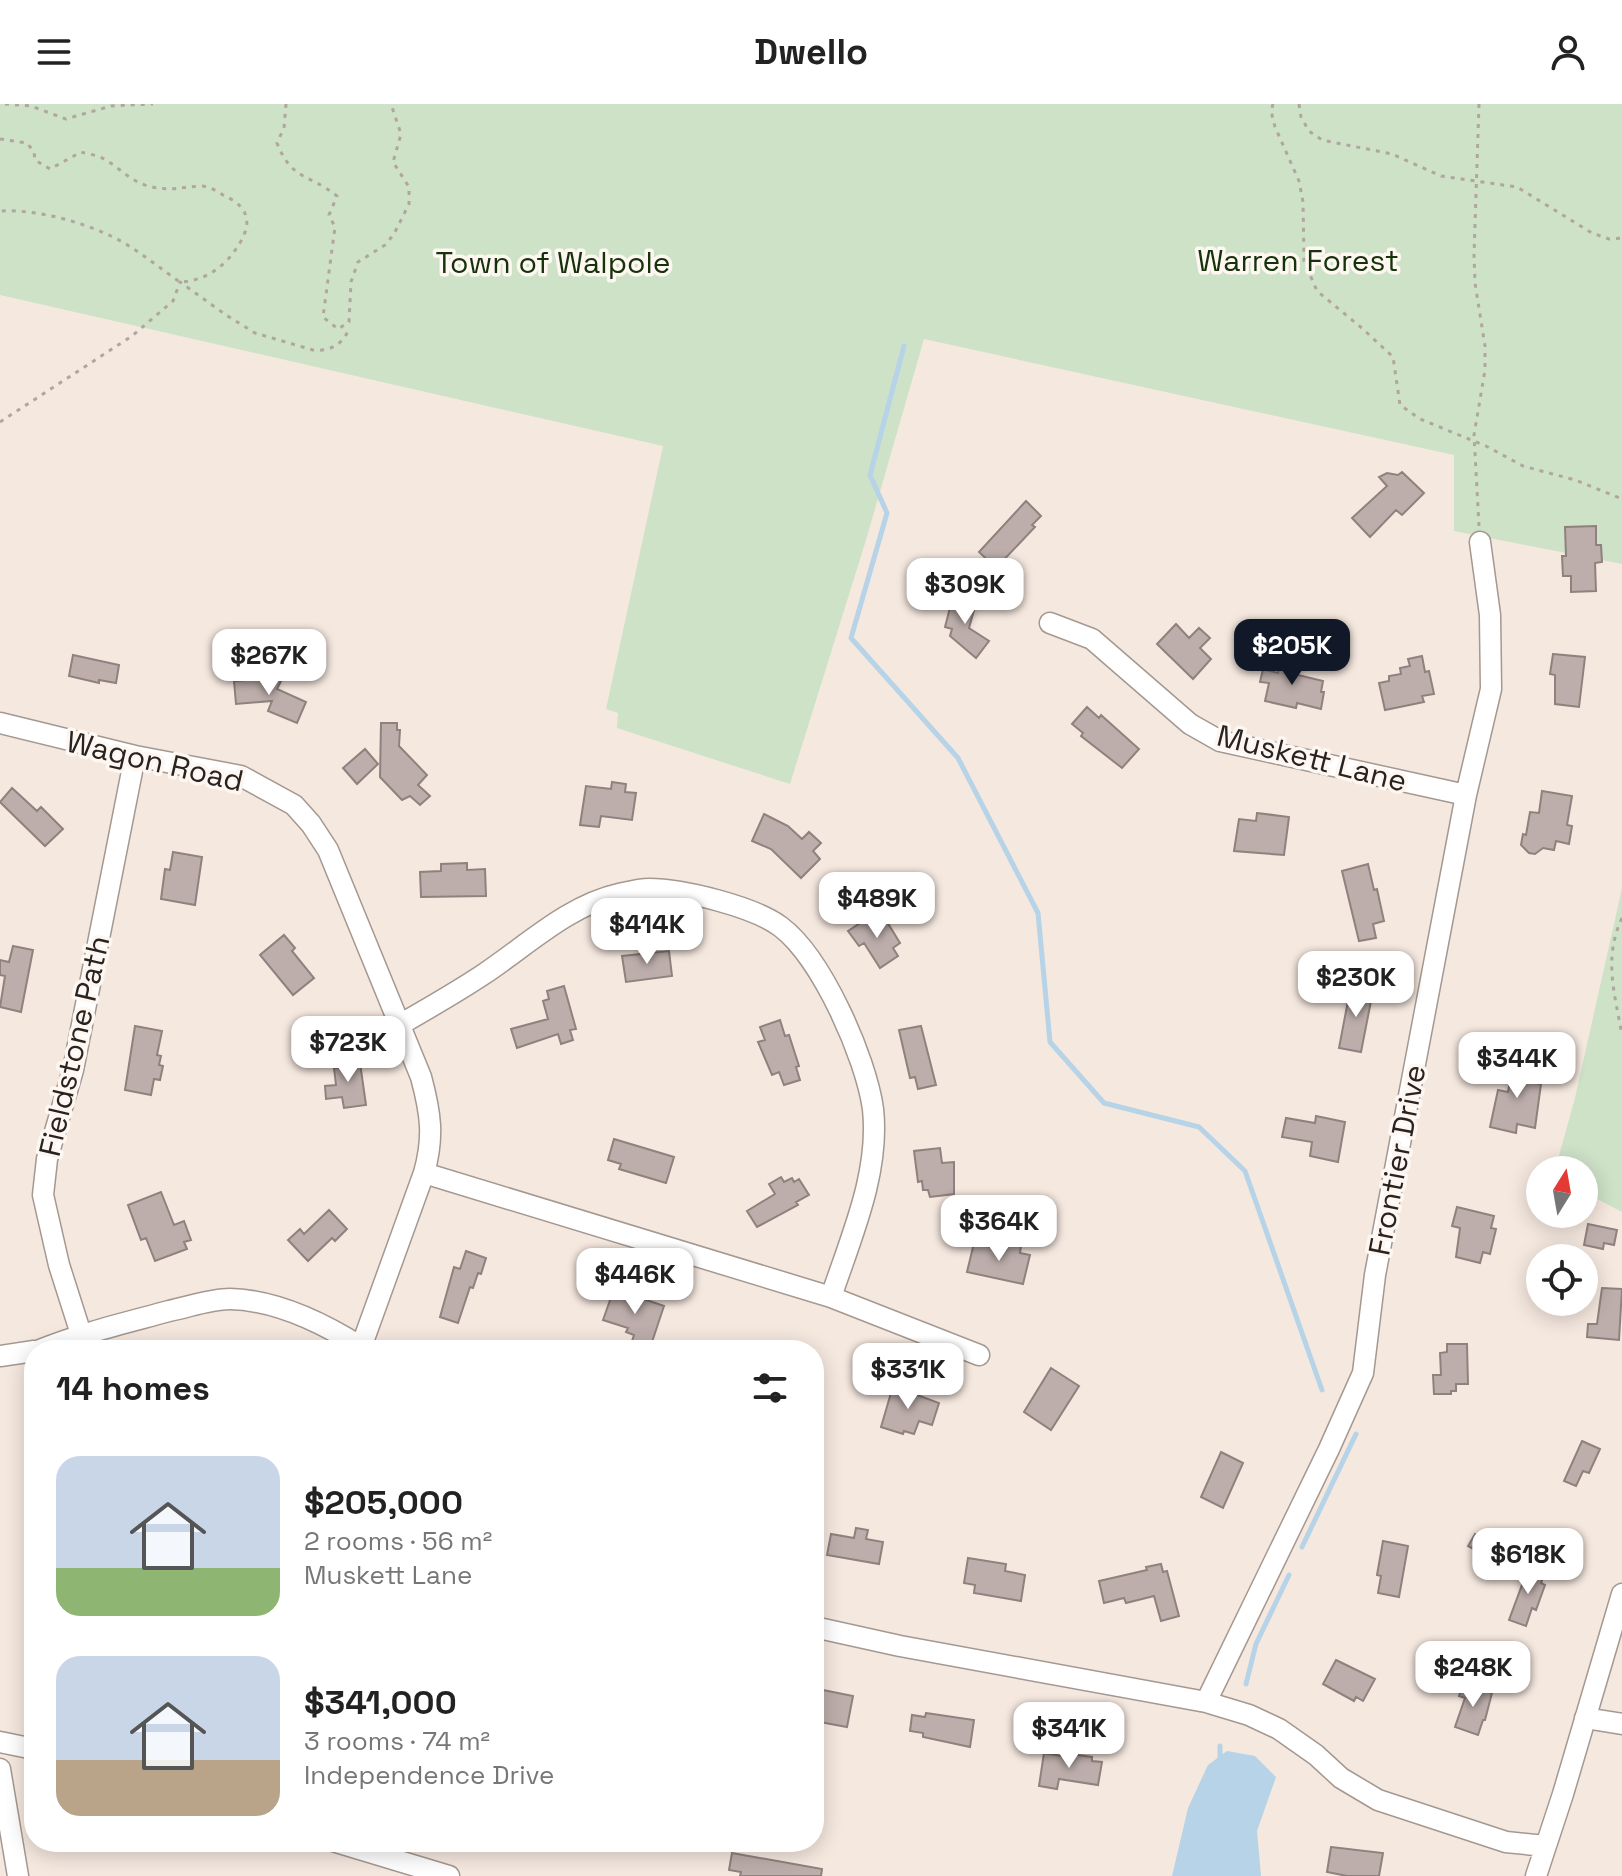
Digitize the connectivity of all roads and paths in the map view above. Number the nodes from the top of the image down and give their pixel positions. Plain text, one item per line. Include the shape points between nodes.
1 (5, 104) edge
2 (153, 104) edge
3 (286, 104) edge
4 (391, 104) edge
5 (1273, 104) edge
6 (1299, 104) edge
7 (1479, 104) edge
8 (0, 139) edge
9 (1478, 181) junction
10 (0, 211) edge
11 (1622, 238) edge
12 (180, 282) junction
13 (349, 322) junction
14 (0, 422) edge
15 (1474, 441) junction
16 (1622, 499) edge
17 (1480, 542) joint
18 (1050, 623) dead end
19 (0, 723) edge
20 (135, 756) junction
21 (1466, 795) junction
22 (1622, 918) edge
23 (401, 1024) junction
24 (1622, 1035) edge
25 (424, 1173) junction
26 (831, 1297) junction
27 (81, 1334) junction
28 (66, 1340) edge
29 (349, 1340) edge
30 (364, 1340) edge
31 (24, 1352) edge
32 (979, 1355) dead end
33 (0, 1356) edge
34 (1622, 1594) edge
35 (824, 1629) edge
36 (1206, 1702) junction
37 (1585, 1718) junction
38 (1622, 1724) edge
39 (0, 1742) edge
40 (24, 1747) edge
41 (0, 1769) edge
42 (1545, 1846) junction
43 (369, 1852) edge
44 (18, 1876) edge
45 (449, 1876) edge
46 (1536, 1876) edge

1 - 2 path via 31,106 66,119 111,106
3 - 13 path via 277,143 283,158 294,173 337,196 329,215 335,227 323,317 338,329
4 - 13 path via 401,134 393,162 409,187 409,204 385,245 358,262
5 - 15 path via 1275,127 1299,181 1304,261 1317,291 1393,357 1400,405
6 - 9 path via 1309,131 1322,140 1392,154 1441,176
7 - 9 path
8 - 12 path via 27,143 35,160 50,169 81,152 105,159 152,187 185,190 204,185 236,200 247,221 233,254 212,272
9 - 11 path via 1517,187 1592,233
9 - 15 path via 1475,283 1485,370
10 - 12 path via 62,220 113,237
12 - 13 path via 255,333 313,350 337,345 348,333
12 - 14 path via 173,301 132,336
15 - 16 path via 1523,466
15 - 17 path
17 - 21 street, Frontier Drive via 1490,615 1491,689
18 - 21 street, Muskett Lane via 1092,639 1190,724 1220,741
19 - 20 street, Wagon Road
20 - 23 street, Wagon Road via 241,776 294,805 328,850
20 - 27 street, Fieldstone Path via 73,1070 45,1171 43,1195
21 - 36 street, Frontier Drive via 1375,1275 1363,1373
22 - 24 path via 1610,975
23 - 25 street, Wagon Road via 429,1105 431,1143
23 - 26 street via 588,904 615,895 648,888 703,897 745,907 781,926 805,950 832,994 873,1108 866,1191
25 - 26 street
25 - 30 street, Wagon Road
26 - 32 street
27 - 28 street
27 - 29 street via 230,1299 305,1316
31 - 33 street
34 - 37 street
35 - 36 street
36 - 42 street via 1279,1729 1378,1800 1506,1842
37 - 38 street
37 - 42 street
39 - 40 street
41 - 44 street
42 - 46 street
43 - 45 street

